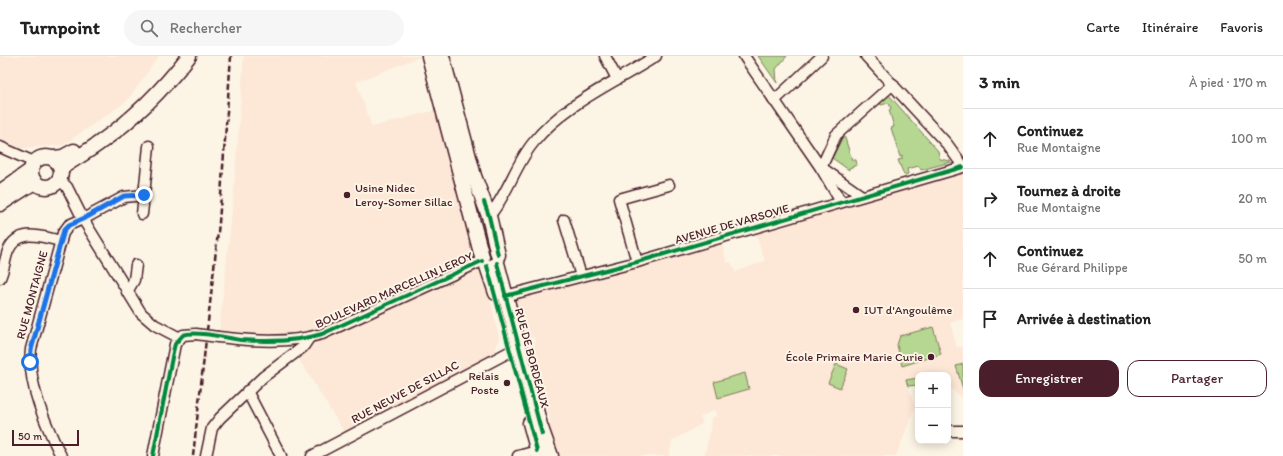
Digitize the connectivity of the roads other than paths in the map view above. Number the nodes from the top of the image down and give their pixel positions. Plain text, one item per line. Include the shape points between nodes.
1 (182, 56) edge
2 (189, 56) edge
3 (429, 56) edge
4 (442, 56) edge
5 (605, 56) edge
6 (656, 56) edge
7 (744, 56) edge
8 (822, 56) edge
9 (866, 56) edge
10 (617, 79) junction
11 (893, 84) junction
12 (774, 101) junction
13 (149, 146) dead end
14 (0, 147) edge
15 (963, 166) edge
16 (58, 168) junction
17 (822, 168) junction
18 (33, 172) junction
19 (669, 185) dead end
20 (0, 192) edge
21 (144, 195) junction
22 (862, 196) junction
23 (841, 202) junction
24 (0, 204) edge
25 (142, 214) dead end
26 (489, 216) junction
27 (83, 219) junction
28 (564, 220) dead end
29 (61, 241) junction
30 (489, 260) junction
31 (637, 262) junction
32 (136, 265) dead end
33 (581, 276) junction
34 (0, 278) edge
35 (127, 292) junction
36 (505, 296) junction
37 (180, 338) junction
38 (309, 338) junction
39 (511, 351) junction
40 (247, 391) junction
41 (951, 431) edge
42 (963, 431) edge
43 (538, 453) edge
44 (56, 454) edge
45 (153, 456) edge
46 (206, 456) edge
47 (281, 456) edge
48 (312, 456) edge
49 (518, 456) edge
50 (551, 456) edge

1 - 16 main road via 145,97 121,118 63,157
2 - 16 main road via 150,102 126,123 101,142
3 - 30 main road, RUE DE BORDEAUX
4 - 26 main road, RUE DE BORDEAUX via 474,176
5 - 10 street
6 - 10 street
7 - 12 street
8 - 12 street
9 - 11 street
10 - 26 street via 568,109 544,130 524,156
11 - 15 street via 947,144
11 - 17 street via 836,135
12 - 17 street
13 - 21 street
14 - 18 street
15 - 22 street, AVENUE DE VARSOVIE via 917,182
16 - 18 main road via 43,156
16 - 18 main road via 54,184 48,187 40,186
16 - 27 street
17 - 22 street
17 - 23 street
18 - 20 main road
18 - 24 main road
19 - 31 street via 620,199
21 - 25 street
21 - 27 street, RUE MONTAIGNE via 124,196
22 - 23 street, AVENUE DE VARSOVIE
23 - 31 street, AVENUE DE VARSOVIE
26 - 30 main road, RUE DE BORDEAUX
27 - 29 street, RUE MONTAIGNE via 66,227
27 - 35 street
28 - 33 street
29 - 34 street via 34,235 21,236 11,246
29 - 44 street, RUE MONTAIGNE via 31,350 30,362 31,379
30 - 36 main road, RUE DE BORDEAUX
30 - 38 street, BOULEVARD MARCELLIN LEROY
30 - 39 main road, RUE DE BORDEAUX
31 - 33 street, AVENUE DE VARSOVIE
32 - 35 street via 134,280
33 - 36 street, AVENUE DE VARSOVIE
35 - 37 street via 149,321
36 - 50 main road, RUE DE BORDEAUX via 540,425
37 - 38 street, BOULEVARD MARCELLIN LEROY, bridge via 186,334 264,341
37 - 45 street via 173,352
38 - 40 street via 303,347
39 - 43 main road, RUE DE BORDEAUX
39 - 48 street, RUE NEUVE DE SILLAC
40 - 46 street via 215,423 209,437
40 - 47 street
41 - 42 street
43 - 49 street

